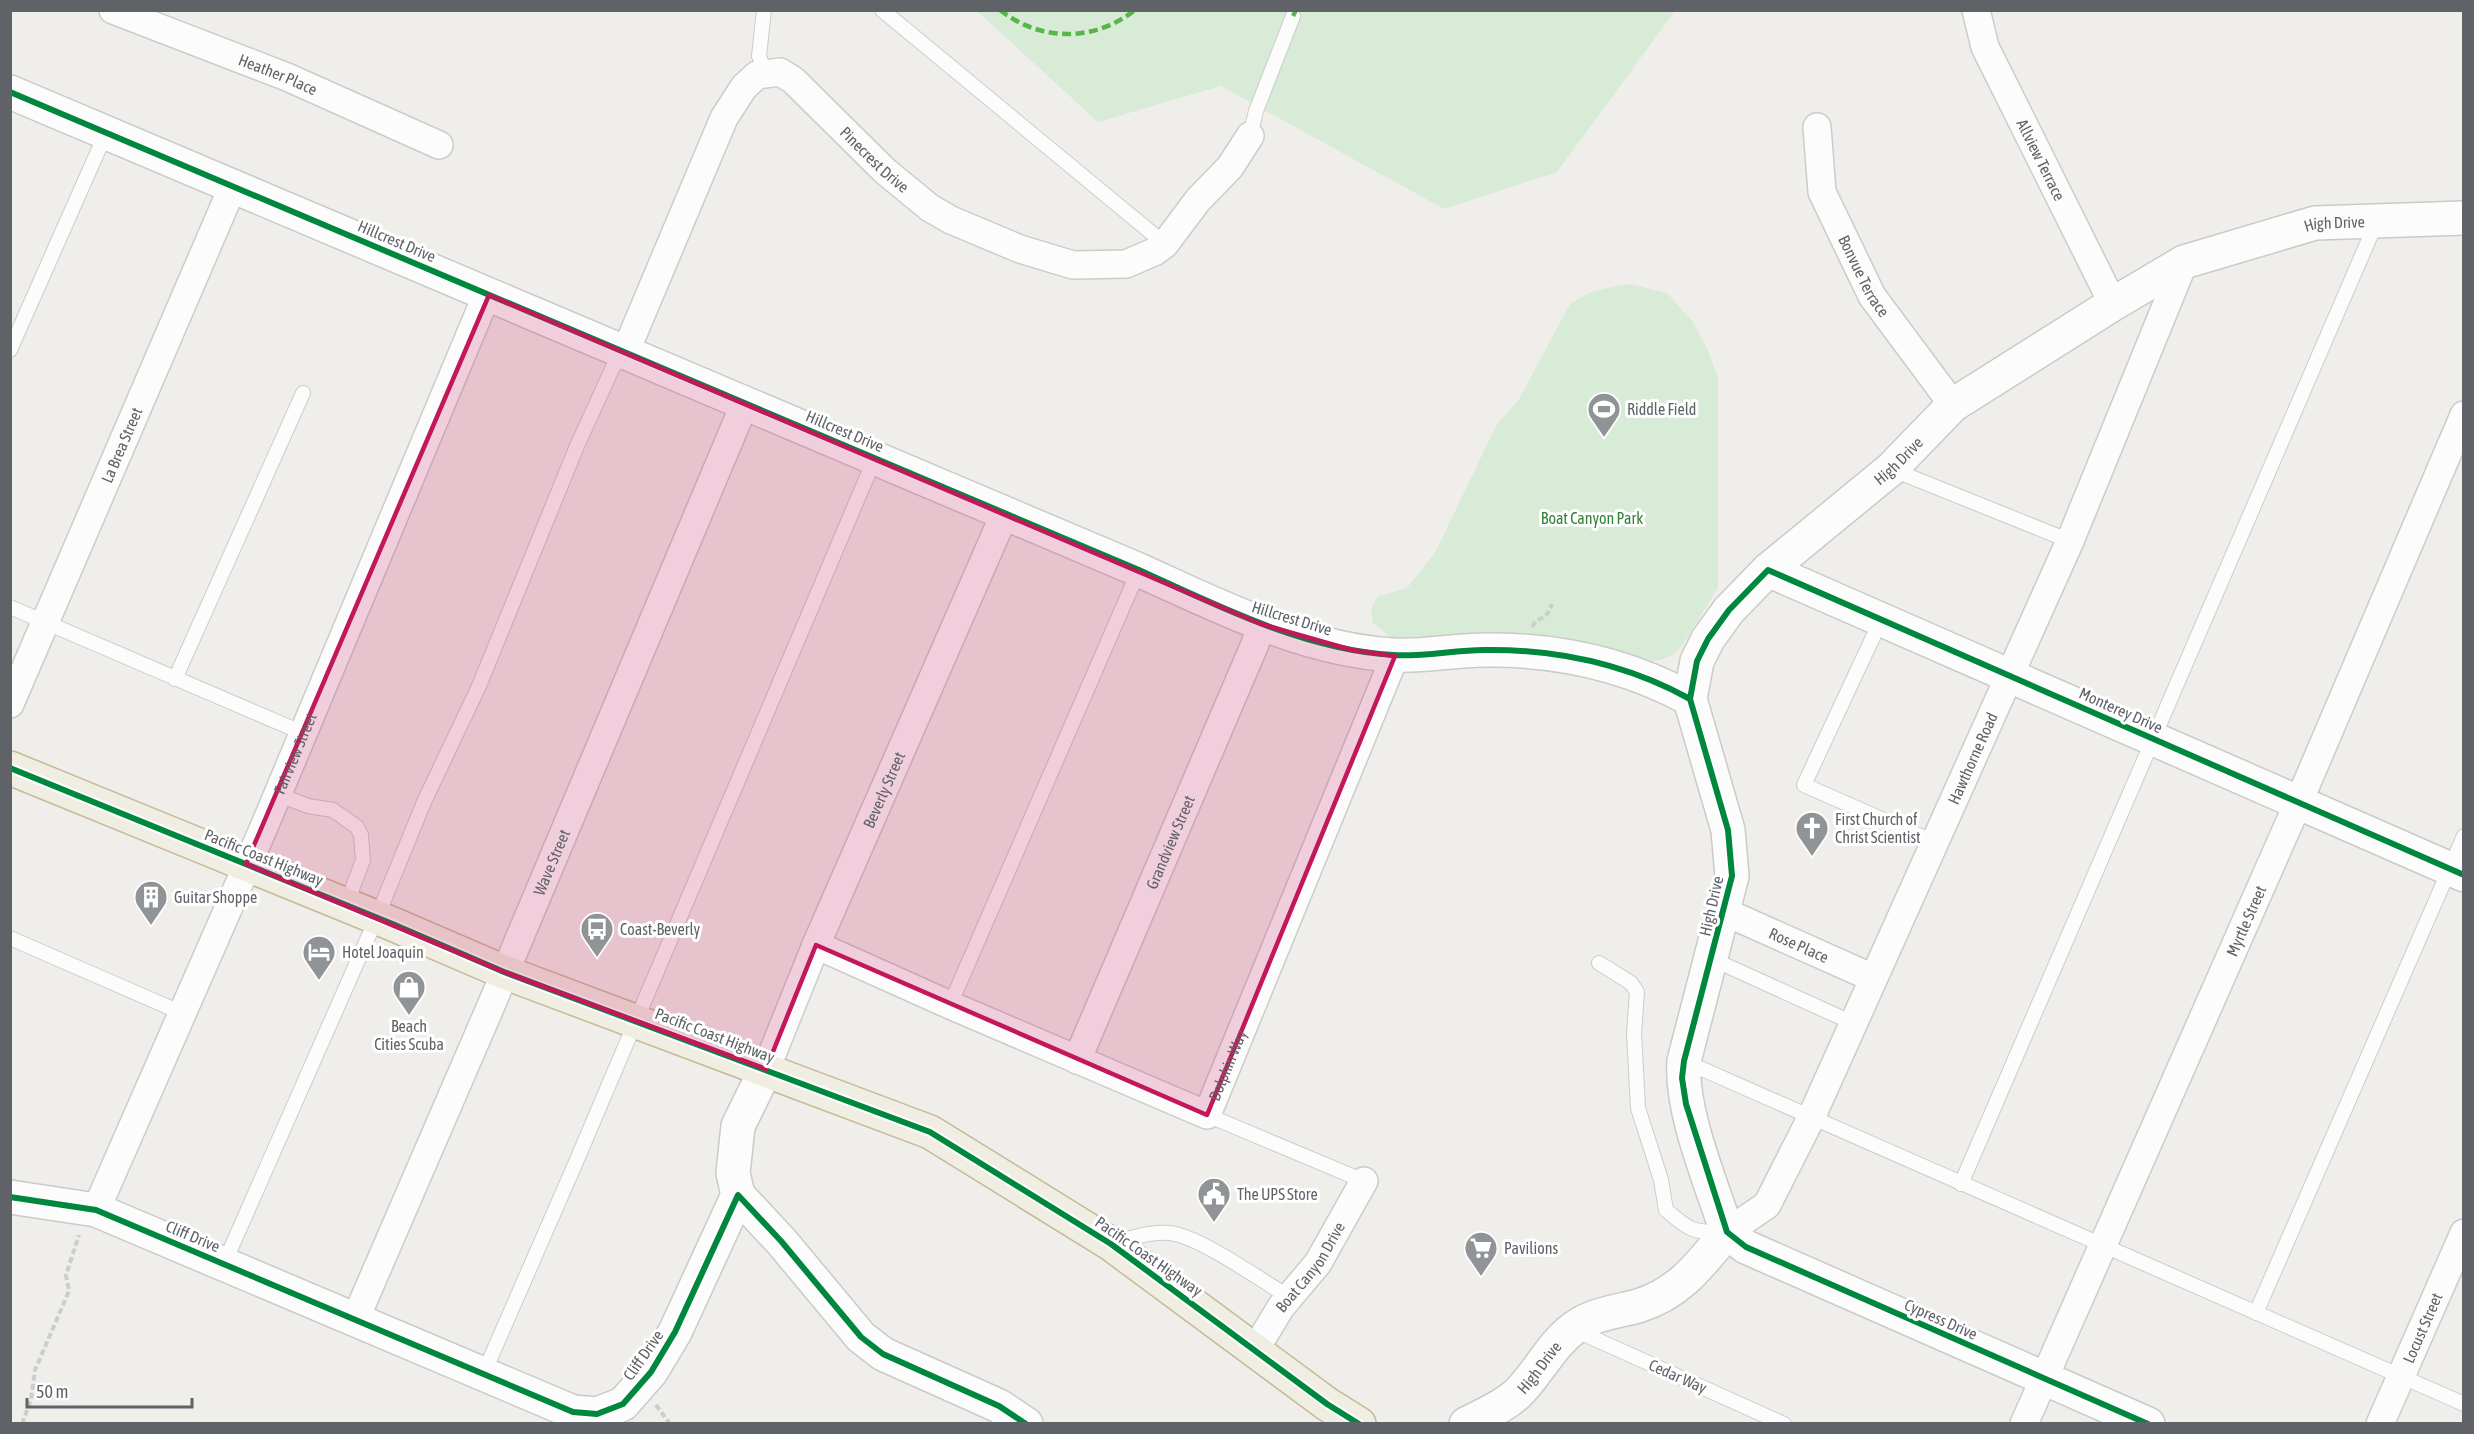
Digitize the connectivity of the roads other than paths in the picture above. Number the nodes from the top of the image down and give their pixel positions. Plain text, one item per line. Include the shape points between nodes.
1 (113, 10) edge
2 (764, 10) edge
3 (882, 10) edge
4 (1976, 10) edge
5 (1293, 16) dead end
6 (765, 73) junction
7 (10, 92) edge
8 (1817, 127) dead end
9 (106, 133) junction
10 (1250, 136) joint
11 (439, 145) dead end
12 (232, 186) junction
13 (2463, 218) edge
14 (2376, 221) junction
15 (1165, 244) junction
16 (2184, 262) junction
17 (489, 295) junction
18 (2113, 304) junction
19 (10, 350) edge
20 (625, 353) junction
21 (303, 393) dead end
22 (745, 403) junction
23 (1953, 405) junction
24 (2463, 414) edge
25 (875, 458) junction
26 (1891, 469) junction
27 (1005, 513) junction
28 (2070, 541) junction
29 (1139, 570) junction
30 (1768, 570) junction
31 (10, 607) edge
32 (1881, 620) junction
33 (45, 622) junction
34 (1261, 624) junction
35 (1395, 656) junction
36 (2010, 676) junction
37 (175, 679) junction
38 (1690, 699) junction
39 (10, 704) edge
40 (303, 733) junction
41 (2153, 739) junction
42 (10, 768) edge
43 (277, 794) junction
44 (2298, 803) junction
45 (2463, 836) edge
46 (1934, 842) junction
47 (246, 864) junction
48 (2456, 872) edge
49 (346, 905) junction
50 (1725, 912) junction
51 (377, 917) junction
52 (10, 938) edge
53 (816, 945) junction
54 (1712, 959) junction
55 (1599, 963) dead end
56 (504, 972) junction
57 (1873, 978) junction
58 (950, 1005) junction
59 (182, 1013) junction
60 (636, 1019) junction
61 (1853, 1023) junction
62 (1077, 1060) junction
63 (1684, 1061) junction
64 (766, 1069) junction
65 (1207, 1115) junction
66 (1811, 1118) junction
67 (1364, 1181) joint
68 (1961, 1184) junction
69 (738, 1195) junction
70 (10, 1197) edge
71 (87, 1223) junction
72 (1727, 1232) junction
73 (2463, 1233) edge
74 (1111, 1244) junction
75 (2102, 1245) junction
76 (224, 1264) junction
77 (1289, 1298) junction
78 (2256, 1313) junction
79 (355, 1320) junction
80 (1573, 1329) junction
81 (1255, 1350) junction
82 (483, 1375) junction
83 (2401, 1377) junction
84 (2044, 1379) junction
85 (2463, 1404) edge
86 (1026, 1424) edge
87 (1359, 1424) edge
88 (1466, 1424) edge
89 (1784, 1424) edge
90 (2024, 1424) edge
91 (2148, 1424) edge
92 (2380, 1424) edge

1 - 11 street, Heather Place via 297,82
2 - 6 lane via 759,56
3 - 15 lane
4 - 18 street, Allview Terrace via 1985,48
5 - 10 lane
6 - 15 street, Pinecrest Drive via 780,72 798,84 885,171 951,220 1020,249 1073,265 1126,264
6 - 20 street via 744,87 724,118
7 - 9 street, Hillcrest Drive
8 - 23 street, Bonvue Terrace via 1822,192 1872,296
9 - 12 street, Hillcrest Drive
9 - 19 lane
10 - 15 street, Pinecrest Drive via 1230,167 1198,200
12 - 17 street, Hillcrest Drive
12 - 33 street, La Brea Street
13 - 14 street, High Drive
14 - 16 street, High Drive via 2315,223
14 - 41 lane
16 - 18 street, High Drive
16 - 28 street, Hawthorne Road
17 - 20 street, Hillcrest Drive
17 - 40 street, Fairview Street
18 - 23 street, High Drive
20 - 22 street, Hillcrest Drive
20 - 51 lane via 613,367 582,436
21 - 37 lane
22 - 25 street, Hillcrest Drive
22 - 56 street, Wave Street
23 - 26 street, High Drive
24 - 44 street, Myrtle Street
25 - 27 street, Hillcrest Drive
25 - 60 lane
26 - 28 lane
26 - 30 street, High Drive
27 - 29 street, Hillcrest Drive
27 - 53 street, Beverly Street
28 - 36 street, Hawthorne Road
29 - 34 street, Hillcrest Drive
29 - 58 lane
30 - 32 street, Monterey Drive
30 - 38 street, High Drive via 1729,610 1708,639 1697,661
31 - 33 lane
32 - 36 street, Monterey Drive
32 - 46 lane via 1804,785
33 - 37 lane
33 - 39 street, La Brea Street
34 - 35 street, Hillcrest Drive via 1352,650
34 - 62 street, Grandview Street
35 - 38 street, Hillcrest Drive via 1536,651 1617,668
35 - 65 street, Dolphin Way
36 - 41 street, Monterey Drive
36 - 46 street, Hawthorne Road
37 - 40 lane
38 - 50 street, High Drive via 1731,850 1732,876
40 - 43 street, Fairview Street
41 - 44 street, Monterey Drive
41 - 68 lane
42 - 47 highway, Pacific Coast Highway
43 - 47 street, Fairview Street
43 - 49 lane via 308,806 333,810 357,827 363,860
44 - 48 street, Monterey Drive
44 - 75 street, Myrtle Street
45 - 48 lane
46 - 57 street, Hawthorne Road
47 - 49 highway, Pacific Coast Highway
47 - 59 street, Fairview Street
48 - 78 lane
49 - 51 highway, Pacific Coast Highway
50 - 54 street, High Drive
50 - 57 street, Rose Place
51 - 56 highway, Pacific Coast Highway
51 - 76 lane
52 - 59 lane
53 - 58 street, Dolphin Way
53 - 64 street, Beverly Street
54 - 61 lane
54 - 63 street, High Drive
55 - 72 lane via 1631,982 1637,992 1634,1034 1638,1108 1661,1180 1666,1210 1699,1233
56 - 60 highway, Pacific Coast Highway
56 - 79 street, Wave Street
57 - 61 street, Hawthorne Road
58 - 62 street, Dolphin Way
59 - 71 street, Fairview Street
60 - 64 highway, Pacific Coast Highway
60 - 82 lane
61 - 66 street, Hawthorne Road
62 - 65 street, Dolphin Way
63 - 66 lane
63 - 72 street, High Drive via 1686,1104
64 - 69 street via 738,1126 733,1173
64 - 74 highway, Pacific Coast Highway via 930,1132
65 - 67 lane
66 - 68 lane
66 - 72 street, Hawthorne Road via 1767,1205
67 - 77 street, Boat Canyon Drive via 1318,1263
68 - 75 lane
69 - 82 street, Cliff Drive via 675,1332 651,1372 623,1404 597,1414 573,1412
69 - 86 street via 861,1337 883,1354 999,1406
70 - 71 street, Cliff Drive
71 - 76 street, Cliff Drive
72 - 80 street, High Drive via 1687,1280 1666,1295 1594,1316
72 - 84 street, Cypress Drive via 1746,1247
73 - 83 street, Locust Street
74 - 77 lane via 1155,1233 1172,1233 1198,1242
74 - 81 highway, Pacific Coast Highway
75 - 78 lane
75 - 84 street, Myrtle Street
76 - 79 street, Cliff Drive
77 - 81 street, Boat Canyon Drive
78 - 83 lane
79 - 82 street, Cliff Drive
80 - 88 street, High Drive via 1517,1394
80 - 89 lane, Cedar Way
81 - 87 highway, Pacific Coast Highway
83 - 85 lane
83 - 92 street, Locust Street
84 - 90 street, Myrtle Street
84 - 91 street, Cypress Drive

